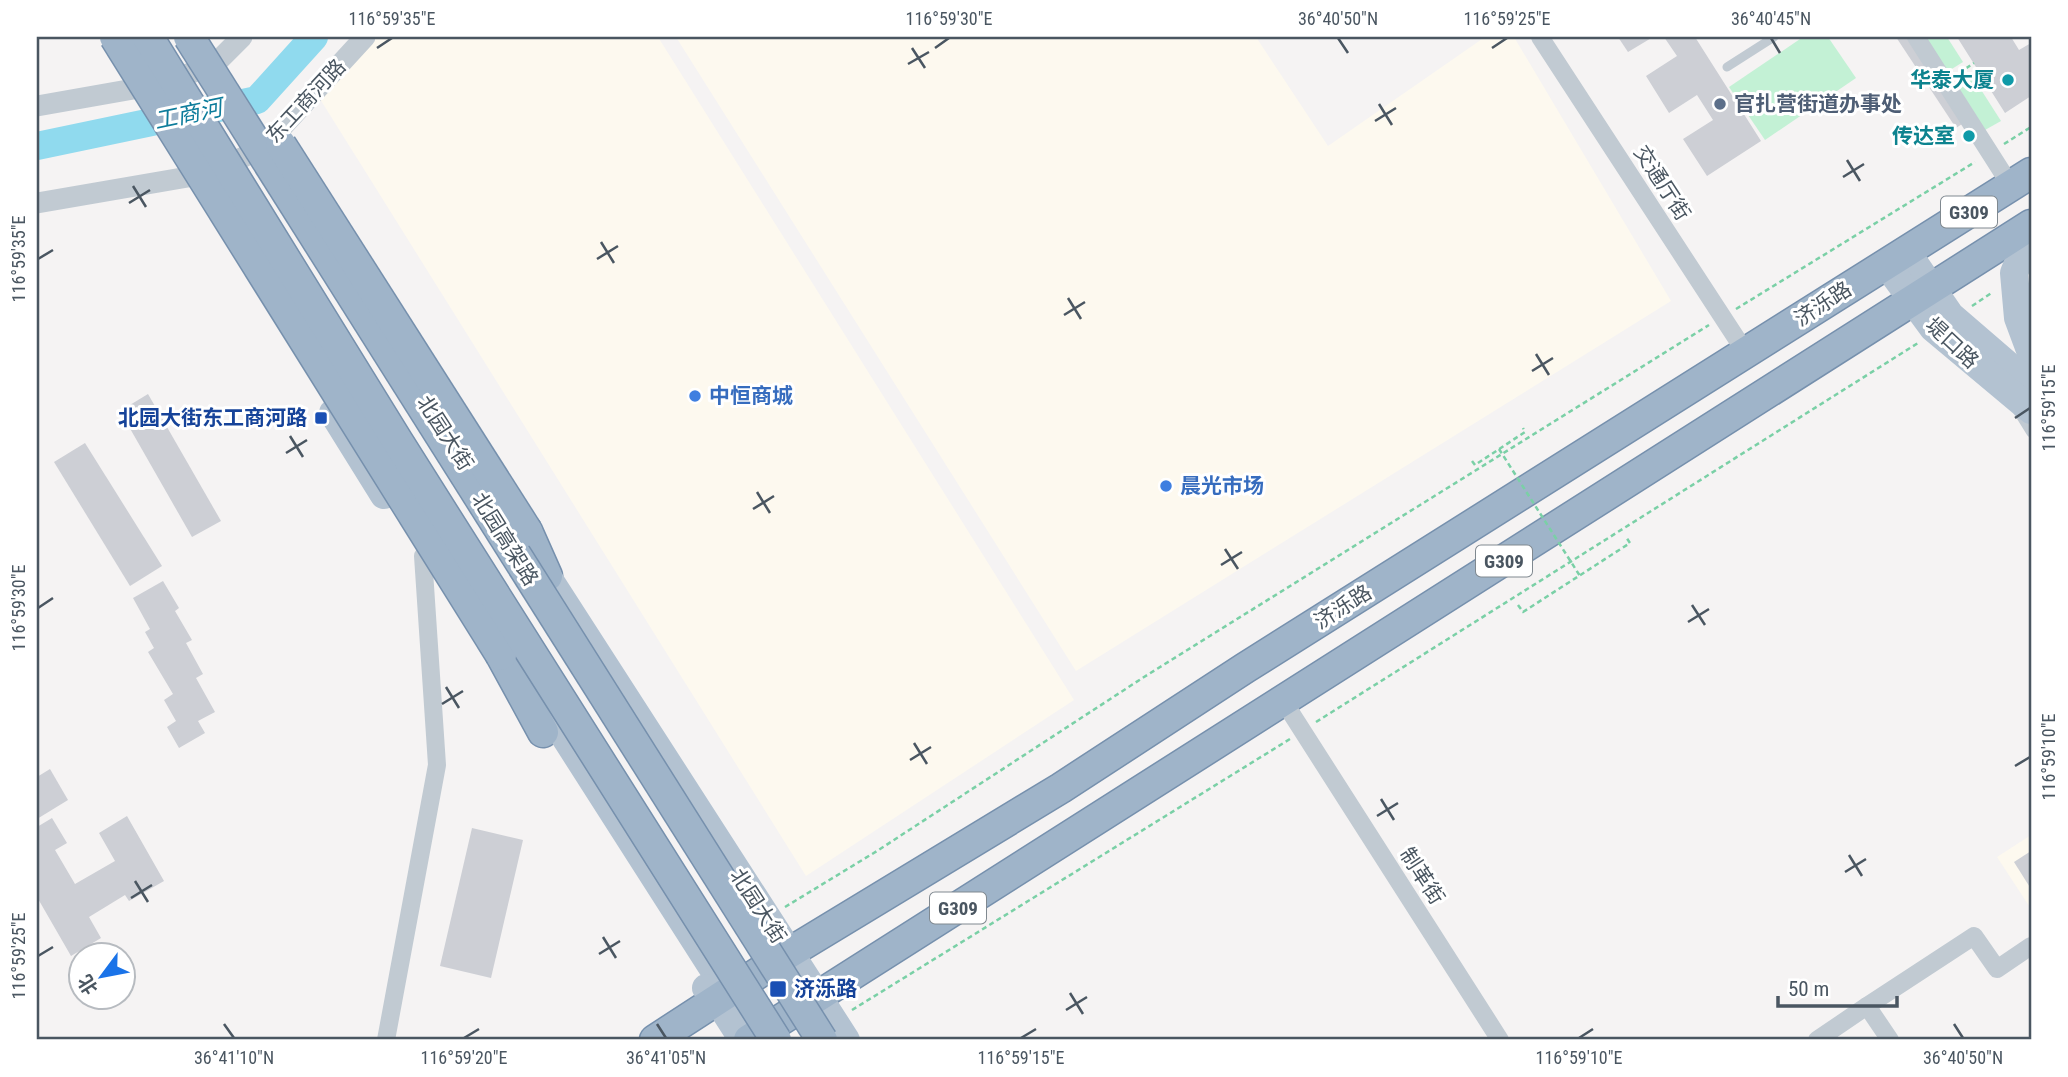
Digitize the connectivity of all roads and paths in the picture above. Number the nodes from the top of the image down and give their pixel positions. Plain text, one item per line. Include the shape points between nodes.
1 (115, 37) edge
2 (127, 37) edge
3 (148, 37) edge
4 (189, 37) edge
5 (197, 37) edge
6 (242, 37) edge
7 (365, 37) edge
8 (1540, 37) edge
9 (1774, 37) edge
10 (1916, 37) edge
11 (213, 51) edge
12 (1727, 67) dead end
13 (163, 96) junction
14 (37, 106) edge
15 (2031, 127) edge
16 (264, 148) junction
17 (1990, 153) junction
18 (211, 173) junction
19 (2021, 179) edge
20 (37, 203) edge
21 (2031, 228) edge
22 (1896, 258) junction
23 (2015, 282) junction
24 (1920, 294) junction
25 (1722, 317) junction
26 (1946, 326) junction
27 (2031, 353) edge
28 (1746, 354) junction
29 (2031, 385) edge
30 (2002, 387) junction
31 (2031, 410) edge
32 (1523, 428) dead end
33 (2031, 433) edge
34 (1499, 449) junction
35 (1472, 461) dead end
36 (1626, 537) dead end
37 (423, 556) junction
38 (547, 576) junction
39 (1580, 576) junction
40 (1518, 605) dead end
41 (512, 663) junction
42 (1284, 702) junction
43 (1302, 731) junction
44 (543, 732) junction
45 (766, 918) junction
46 (2031, 946) edge
47 (789, 953) junction
48 (718, 1001) junction
49 (1867, 1006) junction
50 (831, 1025) edge
51 (386, 1040) edge
52 (655, 1040) edge
53 (743, 1040) edge
54 (749, 1040) edge
55 (776, 1040) edge
56 (1500, 1040) edge
57 (1817, 1040) edge
58 (1890, 1040) edge

1 - 41 highway, bridge
2 - 13 main road
3 - 55 highway, 北园高架路, bridge via 397,442
4 - 50 highway, 北园高架路, bridge
5 - 11 main road, 北园大街
6 - 11 street
7 - 16 street, 东工商河路
8 - 25 street, 交通厅街
9 - 12 lane
10 - 17 street
11 - 13 street
11 - 16 main road, 北园大街 via 230,91
11 - 38 highway, bridge via 527,531
13 - 14 street
13 - 18 main road
15 - 17 path
16 - 18 street, 东工商河路
16 - 38 main road, 北园大街 via 515,541
17 - 19 street
17 - 25 path
18 - 20 street, 东工商河路
18 - 37 main road via 228,245
18 - 41 main road
19 - 22 highway, 济泺路 / G309
21 - 23 main road via 2014,273
21 - 24 highway, 济泺路 / G309
22 - 24 main road, 堤口路
22 - 28 highway, 济泺路 / G309
23 - 26 path via 1983,297
23 - 27 main road via 2018,318
24 - 26 main road, 堤口路
24 - 42 highway, 济泺路 / G309
25 - 28 street, 交通厅街
25 - 45 path
26 - 29 main road, 堤口路
26 - 30 main road, 堤口路
26 - 43 path
28 - 47 highway, 济泺路 / G309 via 1062,788
30 - 31 main road, 堤口路
30 - 33 lane
32 - 34 path via 1525,432
34 - 35 path via 1475,465
34 - 39 path, bridge
36 - 39 path via 1630,544
37 - 44 main road via 504,682
37 - 51 street via 437,765
38 - 45 main road, 北园大街
39 - 40 path via 1523,612
41 - 44 highway
41 - 48 main road via 717,975
42 - 43 street, 制革街
42 - 50 highway, 济泺路 / G309 via 1095,819
43 - 50 path
43 - 56 street, 制革街
44 - 48 main road via 698,980
45 - 47 main road, 北园大街
46 - 49 street via 1997,969 1973,936
47 - 48 highway, 济泺路 / G309
47 - 50 main road, 北园大街
48 - 52 highway, 济泺路 / G309
48 - 53 main road
49 - 57 street
49 - 58 street
50 - 54 highway, 济泺路 / G309

